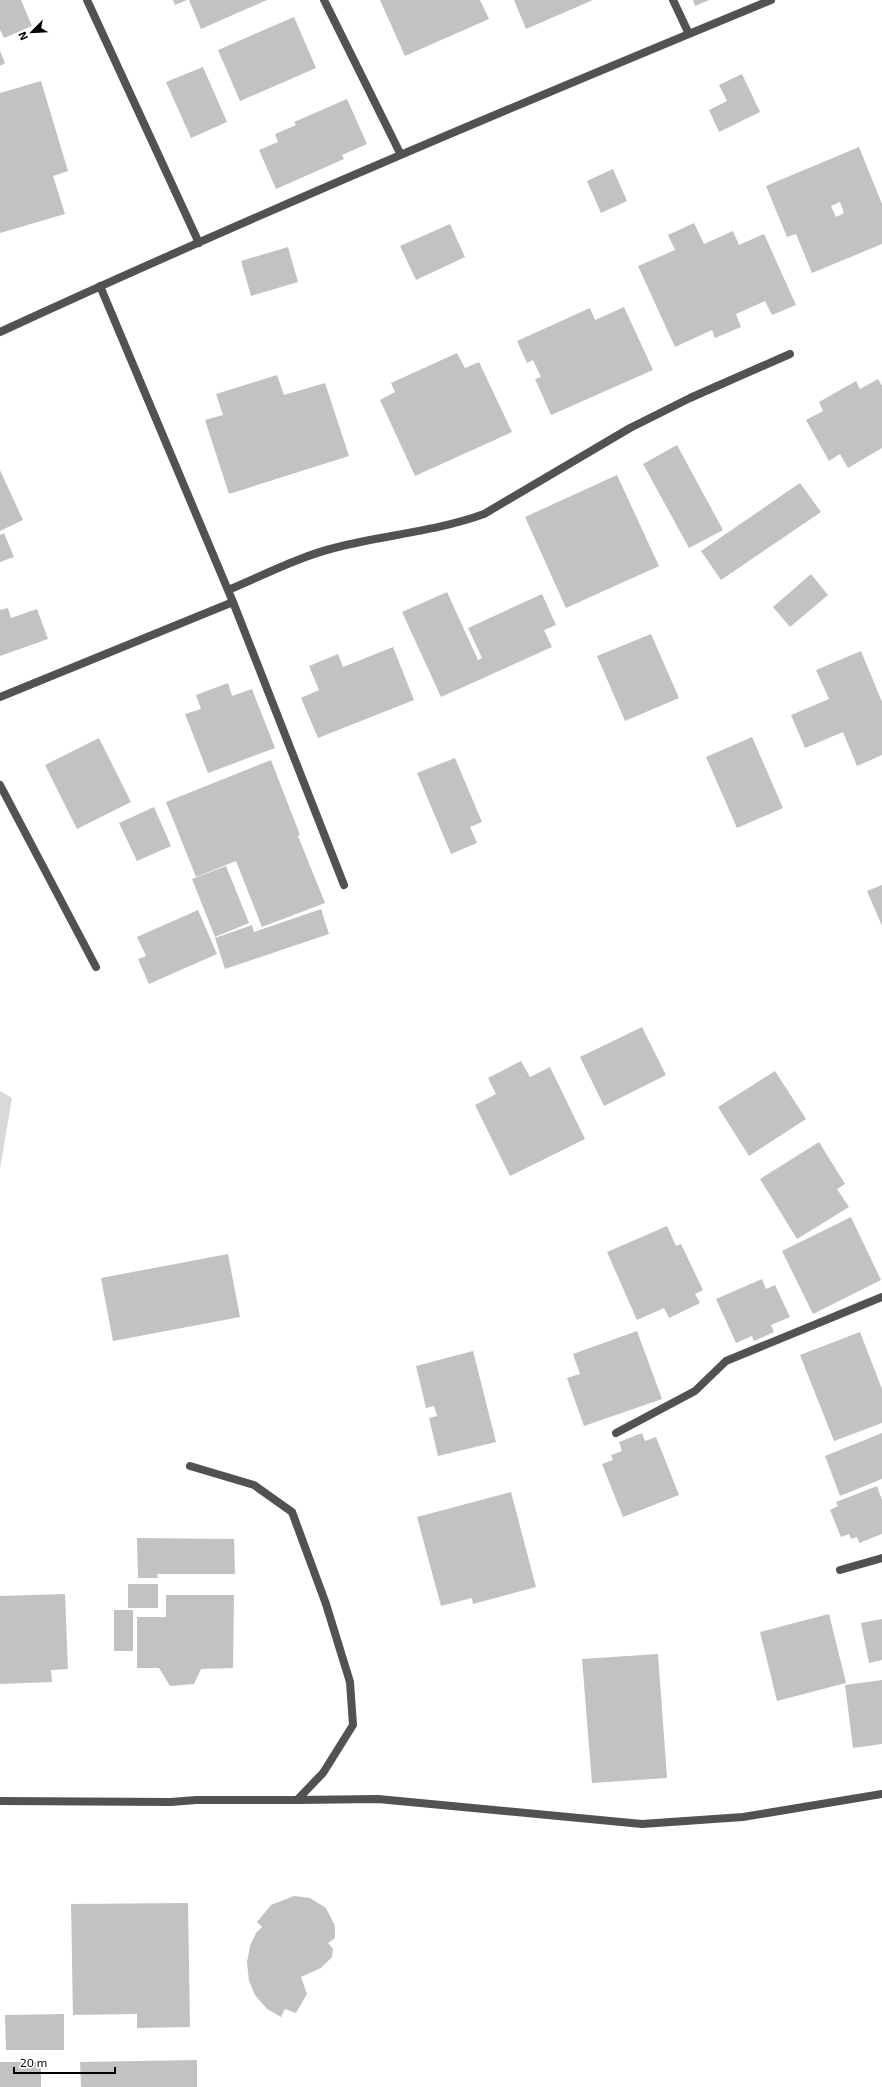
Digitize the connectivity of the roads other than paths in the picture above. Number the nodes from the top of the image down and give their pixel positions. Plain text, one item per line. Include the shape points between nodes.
1 (87, 0) edge
2 (324, 0) edge
3 (673, 0) edge
4 (771, 0) edge
5 (689, 34) junction
6 (401, 155) junction
7 (199, 243) junction
8 (100, 286) junction
9 (0, 332) edge
10 (790, 354) dead end
11 (228, 590) junction
12 (233, 602) junction
13 (0, 697) edge
14 (0, 785) edge
15 (344, 885) dead end
16 (96, 967) dead end
17 (882, 1297) edge
18 (616, 1433) dead end
19 (190, 1466) dead end
20 (882, 1558) edge
21 (840, 1570) dead end
22 (882, 1794) edge
23 (297, 1800) junction
24 (0, 1801) edge

1 - 7 street
2 - 6 street
3 - 5 street
4 - 5 street
5 - 6 street
6 - 7 street
7 - 8 street
8 - 9 street
8 - 11 street
10 - 11 street via 690,398 630,428 484,514 462,522 310,555
11 - 12 street
12 - 13 street
12 - 15 street
14 - 16 street
17 - 18 street via 726,1361 695,1391
19 - 23 street via 254,1485 292,1512 326,1604 350,1682 353,1725 323,1773
20 - 21 street
22 - 23 street via 743,1817 642,1824 378,1799
23 - 24 street

